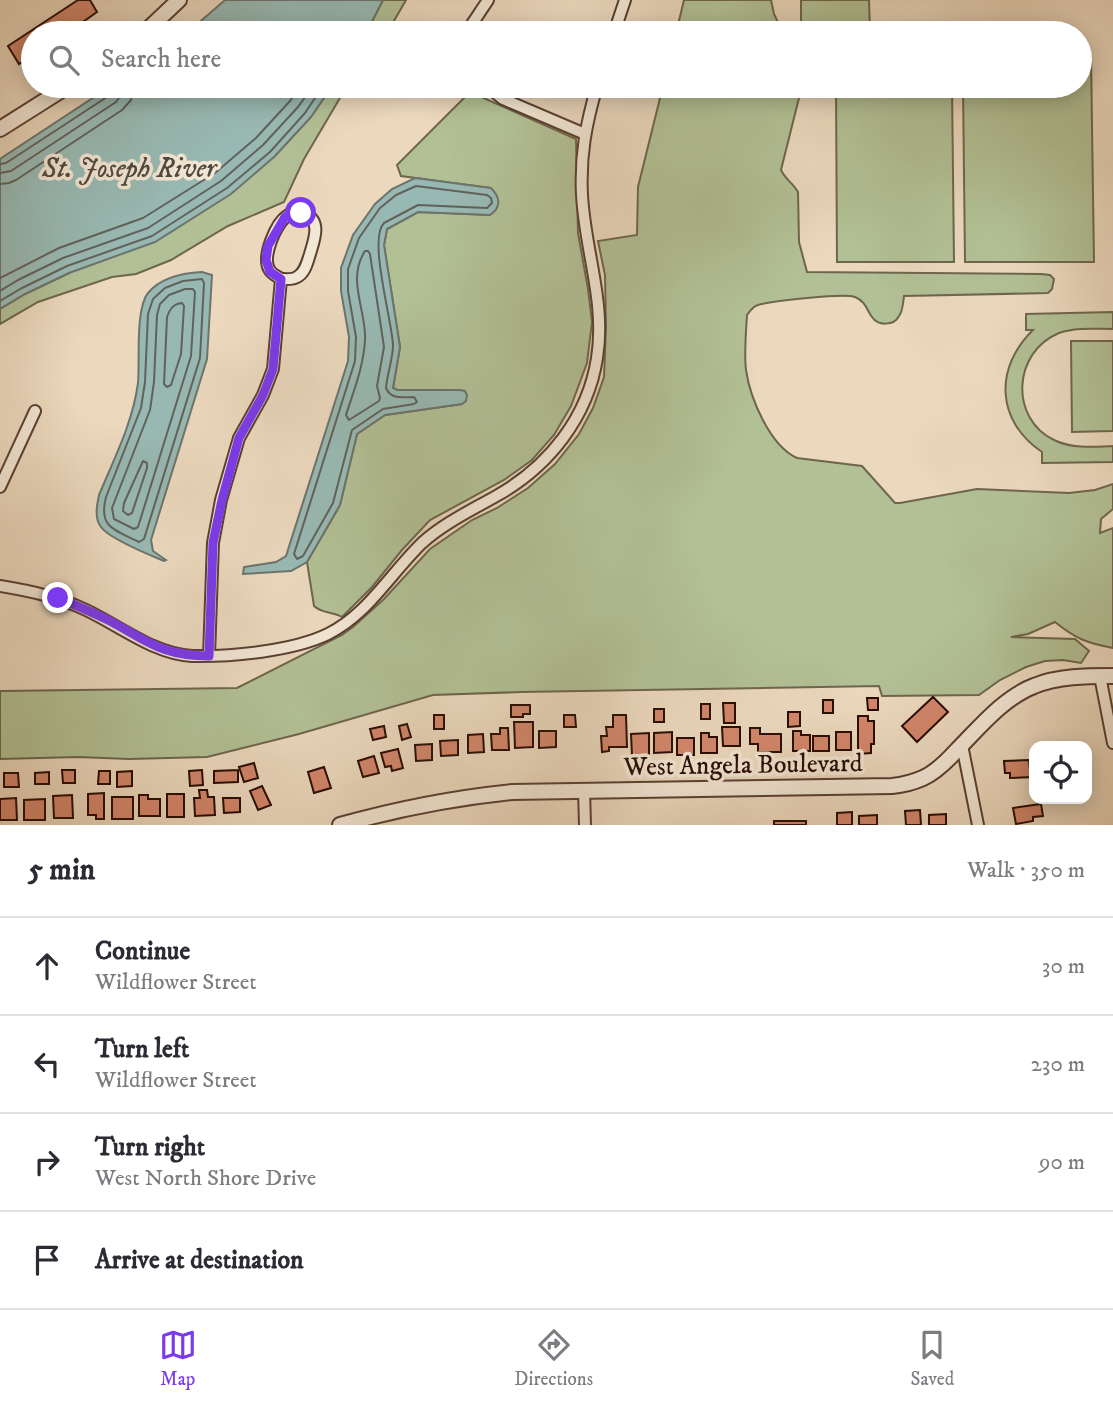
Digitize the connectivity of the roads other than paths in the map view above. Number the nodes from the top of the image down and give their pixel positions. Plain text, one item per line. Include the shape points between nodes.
1 (179, 0) edge
2 (488, 0) edge
3 (625, 0) edge
4 (157, 21) edge
5 (473, 21) edge
6 (618, 21) edge
7 (49, 98) edge
8 (502, 98) edge
9 (594, 98) edge
10 (0, 129) edge
11 (585, 134) junction
12 (281, 279) junction
13 (35, 411) dead end
14 (0, 487) edge
15 (0, 586) edge
16 (209, 656) junction
17 (1106, 676) edge
18 (1113, 743) edge
19 (962, 745) junction
20 (584, 790) junction
21 (340, 825) edge
22 (585, 825) edge
23 (978, 825) edge

1 - 4 street
2 - 5 street
3 - 6 street
7 - 10 street
8 - 11 street
9 - 11 street
11 - 16 street via 582,195 600,330 593,377 564,437 530,474 436,531 367,606 342,626 302,644
12 - 12 street via 270,272 268,246 285,217 301,213 311,217 316,234 304,271 295,279
12 - 16 street via 273,369 239,438 213,543
13 - 14 street
15 - 16 street via 58,598 165,650
17 - 18 street via 1102,694
17 - 19 street, West Angela Boulevard via 1032,686 1005,703
19 - 20 street, West Angela Boulevard via 925,778 892,786
19 - 23 street
20 - 21 street, West Angela Boulevard via 469,796
20 - 22 street

